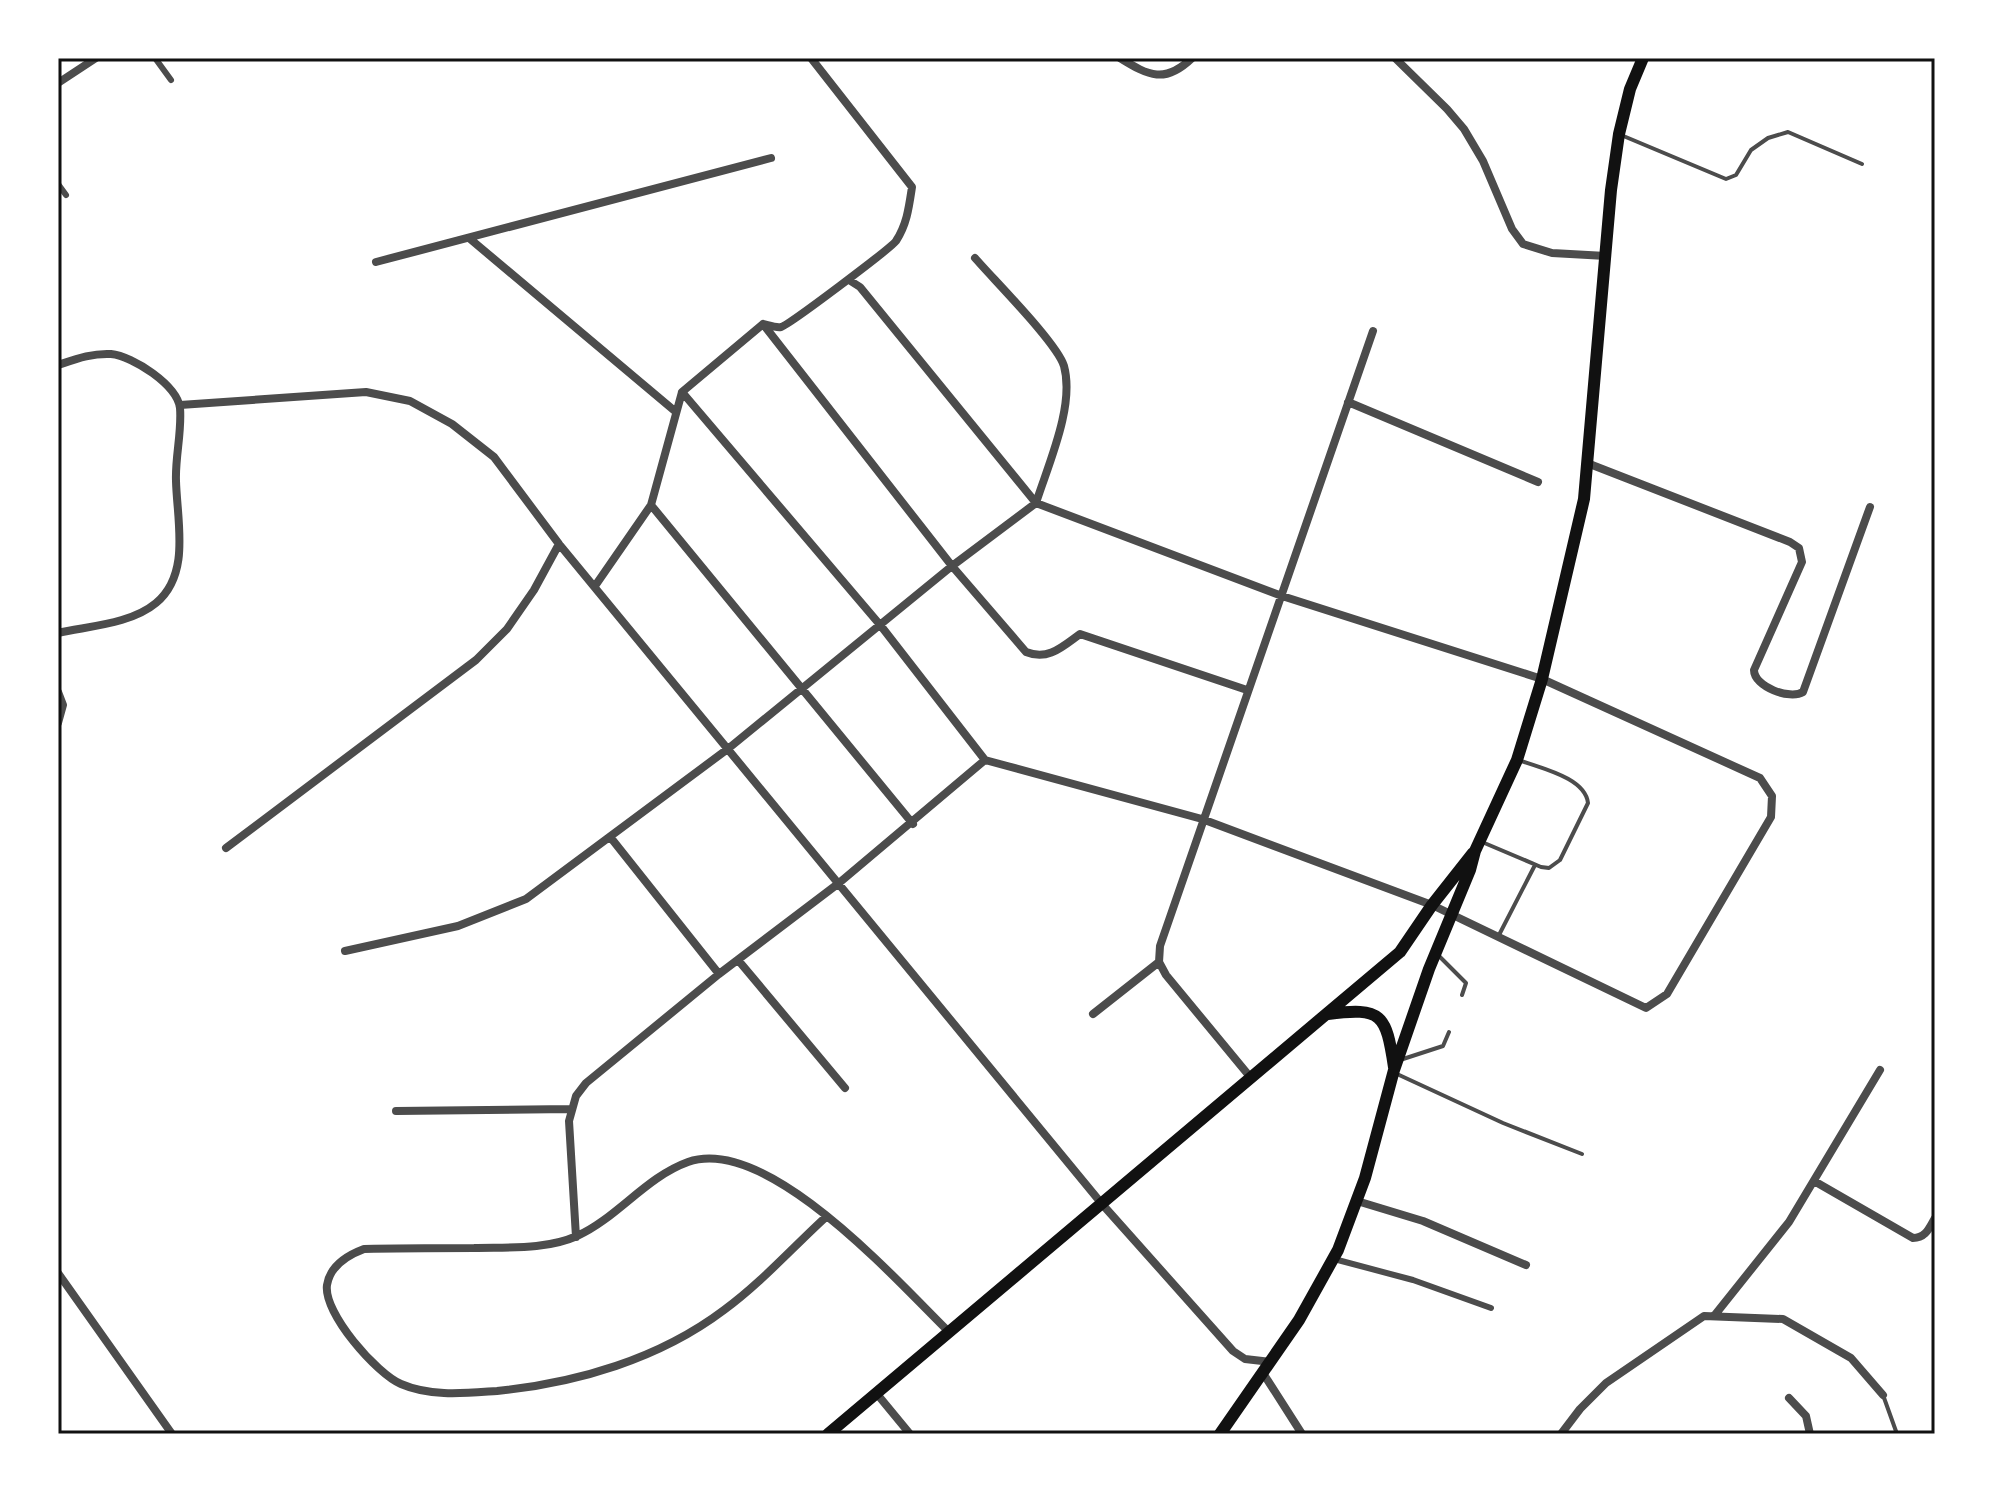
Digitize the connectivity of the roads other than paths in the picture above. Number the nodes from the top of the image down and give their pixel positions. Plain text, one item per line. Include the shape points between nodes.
1 (96, 58) edge
2 (155, 58) edge
3 (811, 58) edge
4 (1120, 58) edge
5 (1192, 58) edge
6 (1395, 58) edge
7 (1643, 58) edge
8 (59, 80) edge
9 (171, 80) dead end
10 (1619, 134) junction
11 (771, 158) dead end
12 (1862, 164) dead end
13 (58, 184) edge
14 (66, 195) dead end
15 (469, 238) junction
16 (1606, 256) junction
17 (975, 258) dead end
18 (376, 262) dead end
19 (849, 280) junction
20 (763, 324) junction
21 (1373, 331) dead end
22 (58, 365) edge
23 (682, 392) junction
24 (1348, 402) junction
25 (180, 405) junction
26 (676, 412) junction
27 (1587, 463) junction
28 (1538, 482) dead end
29 (1036, 503) junction
30 (651, 505) junction
31 (1870, 507) dead end
32 (559, 544) junction
33 (952, 566) junction
34 (595, 586) junction
35 (1282, 596) junction
36 (881, 626) junction
37 (58, 633) edge
38 (1542, 679) junction
39 (803, 688) junction
40 (1247, 690) junction
41 (58, 692) edge
42 (58, 723) edge
43 (729, 748) junction
44 (985, 760) junction
45 (1517, 760) junction
46 (1202, 819) junction
47 (913, 824) junction
48 (611, 838) junction
49 (1478, 846) junction
50 (226, 848) dead end
51 (1535, 865) junction
52 (839, 883) junction
53 (1432, 905) junction
54 (1450, 914) junction
55 (1498, 937) junction
56 (345, 951) dead end
57 (1435, 952) junction
58 (738, 960) junction
59 (1159, 962) junction
60 (719, 974) junction
61 (1462, 995) dead end
62 (1093, 1014) dead end
63 (1327, 1014) junction
64 (1449, 1032) dead end
65 (1395, 1068) junction
66 (1880, 1070) dead end
67 (1251, 1078) junction
68 (845, 1088) dead end
69 (571, 1109) junction
70 (396, 1111) dead end
71 (1582, 1154) dead end
72 (1814, 1181) junction
73 (1357, 1201) junction
74 (1102, 1204) junction
75 (827, 1216) junction
76 (1935, 1218) edge
77 (576, 1237) junction
78 (1334, 1259) junction
79 (1526, 1265) dead end
80 (58, 1273) edge
81 (1491, 1308) dead end
82 (1714, 1316) junction
83 (949, 1332) junction
84 (1271, 1362) junction
85 (1263, 1373) junction
86 (877, 1394) junction
87 (1883, 1395) joint
88 (1789, 1398) dead end
89 (172, 1434) edge
90 (828, 1434) edge
91 (910, 1434) edge
92 (1220, 1434) edge
93 (1302, 1434) edge
94 (1561, 1434) edge
95 (1810, 1434) edge
96 (1897, 1434) edge

1 - 8 street
2 - 9 street
3 - 19 street via 912,187 907,219 895,244
4 - 5 street via 1146,74 1160,75 1182,68
6 - 16 street via 1464,129 1523,244 1552,253
7 - 10 main road
10 - 12 lane via 1726,179 1736,175 1751,150 1788,132
10 - 16 main road
11 - 15 street
13 - 14 street
15 - 18 street
15 - 26 street
16 - 27 main road
17 - 29 street via 1063,363 1067,397
19 - 20 street via 791,322 780,327
19 - 29 street
20 - 23 street
20 - 33 street
21 - 24 street
22 - 25 street via 90,354 115,354 146,368
23 - 26 street
23 - 36 street
24 - 28 street
24 - 35 street
25 - 32 street via 366,392 410,401 452,424 494,457
25 - 37 street via 175,463 179,570 156,603 129,617
26 - 30 street
27 - 31 street via 1799,548 1802,562 1754,670 1758,682 1789,695 1803,692
27 - 38 main road via 1584,499
29 - 33 street
29 - 35 street
30 - 34 street
30 - 39 street
32 - 34 street
32 - 50 street via 507,629 476,660
33 - 36 street
33 - 40 street via 1026,652 1050,654 1080,634
34 - 43 street
35 - 38 street
35 - 40 street
36 - 39 street
36 - 44 street
38 - 45 main road
38 - 55 street via 1760,778 1772,796 1771,817 1667,994 1646,1008
39 - 43 street
39 - 47 street
40 - 46 street
41 - 42 street via 63,705
43 - 48 street
43 - 52 street
44 - 46 street
44 - 47 street
45 - 49 main road
45 - 51 lane via 1566,779 1587,796 1560,860 1549,868
46 - 53 street
46 - 59 street
47 - 52 street
48 - 56 street via 526,899 495,913
48 - 60 street
49 - 51 lane
49 - 53 main road
49 - 54 main road
51 - 55 lane
52 - 58 street
52 - 74 street
53 - 54 street
53 - 63 main road via 1400,952
54 - 55 street
54 - 57 main road
57 - 61 lane via 1466,983
57 - 65 main road
58 - 60 street
58 - 68 street
59 - 62 street
59 - 67 street
60 - 69 street via 586,1083
63 - 65 main road via 1356,1010 1375,1015 1388,1031
63 - 67 main road
64 - 65 lane via 1443,1046
65 - 71 lane via 1503,1123
65 - 73 main road
66 - 72 street
67 - 74 main road
69 - 70 street
69 - 77 street
72 - 76 street via 1913,1238 1926,1233
72 - 82 street via 1789,1222
73 - 78 main road
73 - 79 street via 1423,1221
74 - 83 main road
74 - 84 street via 1233,1351 1245,1359
75 - 77 street via 748,1166 706,1159 672,1169
75 - 77 street via 724,1311 667,1346 601,1372 529,1388 458,1394 400,1384 367,1357 329,1300 327,1285 342,1259 364,1249 517,1247
75 - 83 street
78 - 81 street
78 - 84 main road
80 - 89 street
82 - 87 street via 1783,1319 1851,1358
82 - 94 street via 1704,1316 1606,1383
83 - 86 main road
84 - 85 main road
85 - 92 main road
85 - 93 street
86 - 90 main road
86 - 91 street
87 - 96 lane
88 - 95 street via 1806,1416

